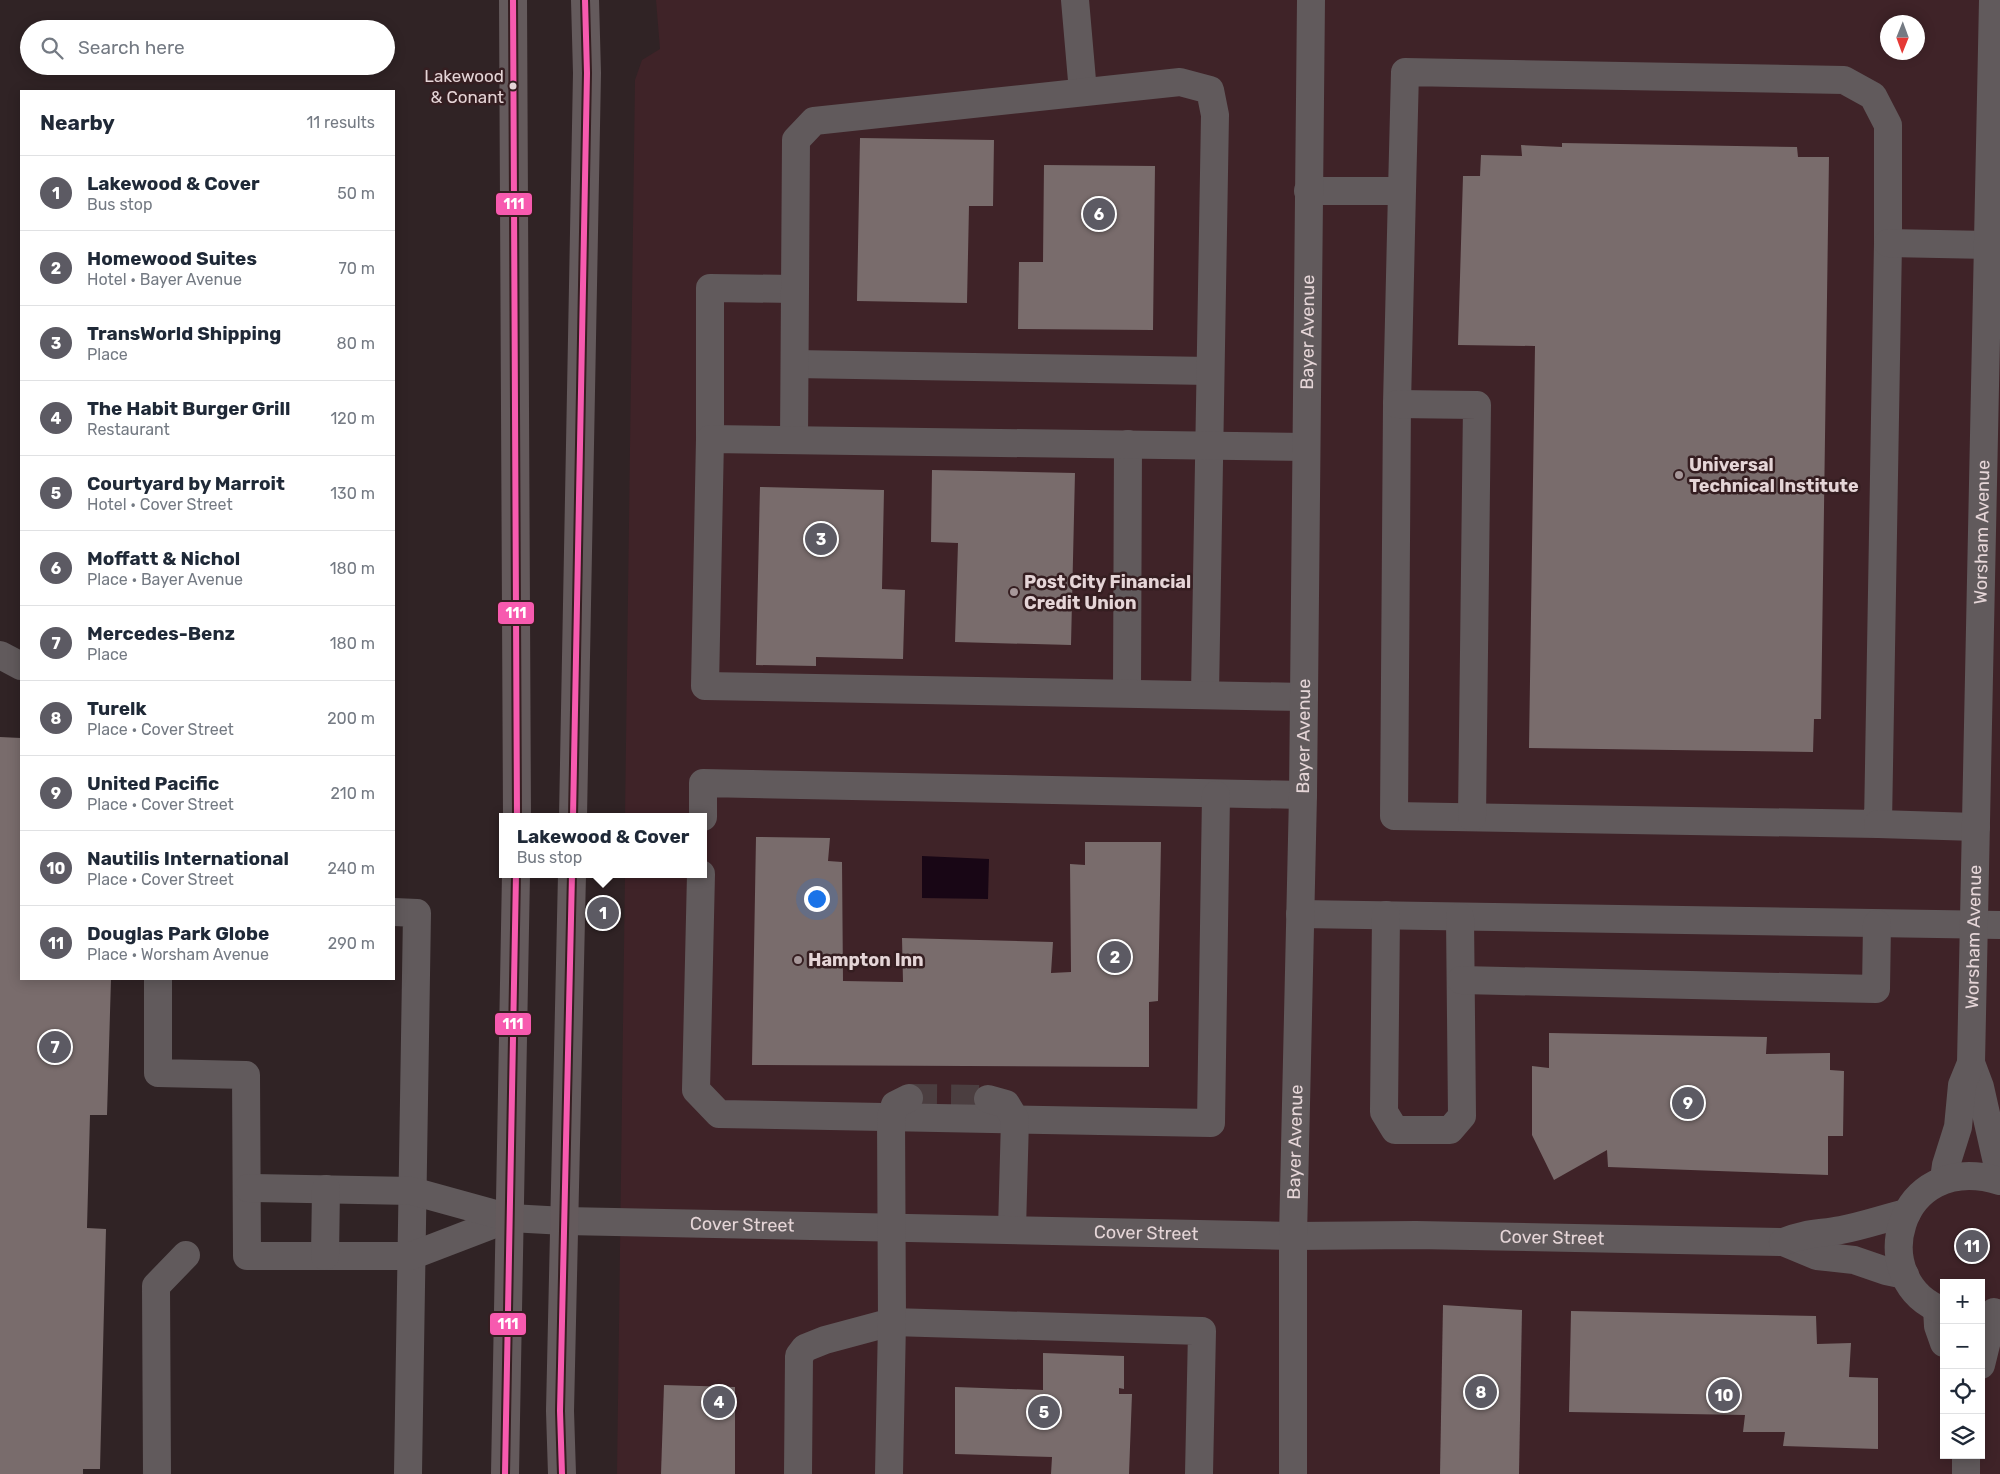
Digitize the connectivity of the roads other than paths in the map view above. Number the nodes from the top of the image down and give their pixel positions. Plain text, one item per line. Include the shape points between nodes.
1 (513, 0) edge
2 (585, 0) edge
3 (1075, 0) edge
4 (1311, 0) edge
5 (1993, 0) edge
6 (1083, 92) junction
7 (1308, 191) junction
8 (1402, 191) junction
9 (1888, 243) junction
10 (1989, 245) junction
11 (795, 289) junction
12 (795, 364) junction
13 (1210, 372) junction
14 (1397, 404) junction
15 (710, 439) junction
16 (794, 440) junction
17 (1128, 444) junction
18 (1208, 446) junction
19 (1306, 447) junction
20 (1992, 497) edge
21 (0, 655) edge
22 (20, 665) edge
23 (1127, 692) junction
24 (1205, 694) junction
25 (1304, 696) junction
26 (1216, 795) junction
27 (1303, 795) junction
28 (517, 813) edge
29 (573, 813) edge
30 (703, 813) edge
31 (1472, 817) junction
32 (1878, 824) junction
33 (1976, 827) junction
34 (516, 878) edge
35 (572, 878) edge
36 (701, 878) edge
37 (395, 912) edge
38 (1300, 914) junction
39 (1386, 916) junction
40 (1460, 917) junction
41 (1877, 924) junction
42 (1987, 925) edge
43 (158, 980) edge
44 (1461, 980) junction
45 (1971, 1064) junction
46 (988, 1099) tunnel mouth
47 (900, 1108) junction
48 (1015, 1119) junction
49 (2000, 1176) edge
50 (1944, 1179) junction
51 (2000, 1181) edge
52 (248, 1188) junction
53 (326, 1190) junction
54 (412, 1191) junction
55 (1907, 1213) junction
56 (510, 1218) junction
57 (565, 1221) junction
58 (891, 1227) junction
59 (1012, 1229) junction
60 (1293, 1236) junction
61 (1783, 1242) junction
62 (186, 1255) dead end
63 (325, 1256) junction
64 (411, 1256) junction
65 (1905, 1275) junction
66 (1940, 1310) edge
67 (1992, 1312) edge
68 (892, 1322) junction
69 (1940, 1332) edge
70 (1985, 1346) edge
71 (1966, 1459) edge
72 (157, 1474) edge
73 (408, 1474) edge
74 (505, 1474) edge
75 (562, 1474) edge
76 (798, 1474) edge
77 (888, 1474) edge
78 (1199, 1474) edge
79 (1293, 1474) edge
80 (1966, 1474) edge

1 - 28 main road
2 - 29 main road
3 - 6 street
4 - 7 street, Bayer Avenue
5 - 10 street, Worsham Avenue
6 - 11 street via 814,121 796,140
6 - 13 street via 1180,82 1210,90 1215,115
7 - 8 street
7 - 19 street, Bayer Avenue
8 - 9 street via 1406,72 1844,80 1873,96 1888,126
8 - 14 street
9 - 10 street
9 - 32 street
10 - 20 street, Worsham Avenue
11 - 12 street
11 - 15 street via 710,288
12 - 13 street
12 - 16 street
13 - 18 street
14 - 31 street via 1394,816
14 - 31 street via 1477,405
15 - 16 street
15 - 23 street via 706,686
16 - 17 street
17 - 18 street
17 - 23 street
18 - 19 street
18 - 24 street
19 - 25 street, Bayer Avenue
20 - 33 street, Worsham Avenue
21 - 22 street
23 - 24 street
24 - 25 street
25 - 27 street, Bayer Avenue
26 - 27 street
26 - 30 street via 703,783
26 - 48 street via 1211,1123
27 - 38 street, Bayer Avenue
31 - 32 street
32 - 33 street
33 - 42 street, Worsham Avenue
34 - 56 main road
35 - 57 main road
36 - 47 street via 696,1090 719,1114
37 - 54 street via 417,913
38 - 39 street
38 - 60 street, Bayer Avenue
39 - 40 street
39 - 44 street via 1384,1112 1395,1130 1450,1130 1462,1116
40 - 41 street
40 - 44 street
41 - 42 street
41 - 44 street via 1876,989
42 - 45 street, Worsham Avenue
43 - 52 street via 158,1073 246,1075
45 - 49 street, Worsham Avenue via 1980,1087
45 - 50 street, Worsham Avenue via 1962,1085 1958,1128
46 - 48 street via 1006,1104
47 - 48 street
47 - 58 street
48 - 59 street
50 - 51 street via 1973,1175
50 - 55 street via 1916,1198
52 - 53 street
52 - 63 street via 247,1256
53 - 54 street
53 - 63 street
54 - 56 street
54 - 64 street
55 - 61 street, Cover Street via 1837,1231 1802,1234
55 - 65 street via 1900,1233 1899,1254
56 - 57 street, Cover Street
56 - 64 street
56 - 74 main road
57 - 58 street, Cover Street
57 - 75 main road via 560,1412
58 - 59 street, Cover Street
58 - 68 street
59 - 60 street, Cover Street
60 - 61 street, Cover Street via 1416,1235
60 - 79 street, Bayer Avenue
61 - 65 street, Cover Street via 1817,1256 1854,1260
62 - 72 street via 156,1286
63 - 64 street
64 - 73 street
65 - 66 street via 1924,1300
66 - 69 street
67 - 70 street
68 - 76 street via 825,1340 805,1348 799,1356
68 - 77 street
68 - 78 street via 1202,1331
71 - 80 street

